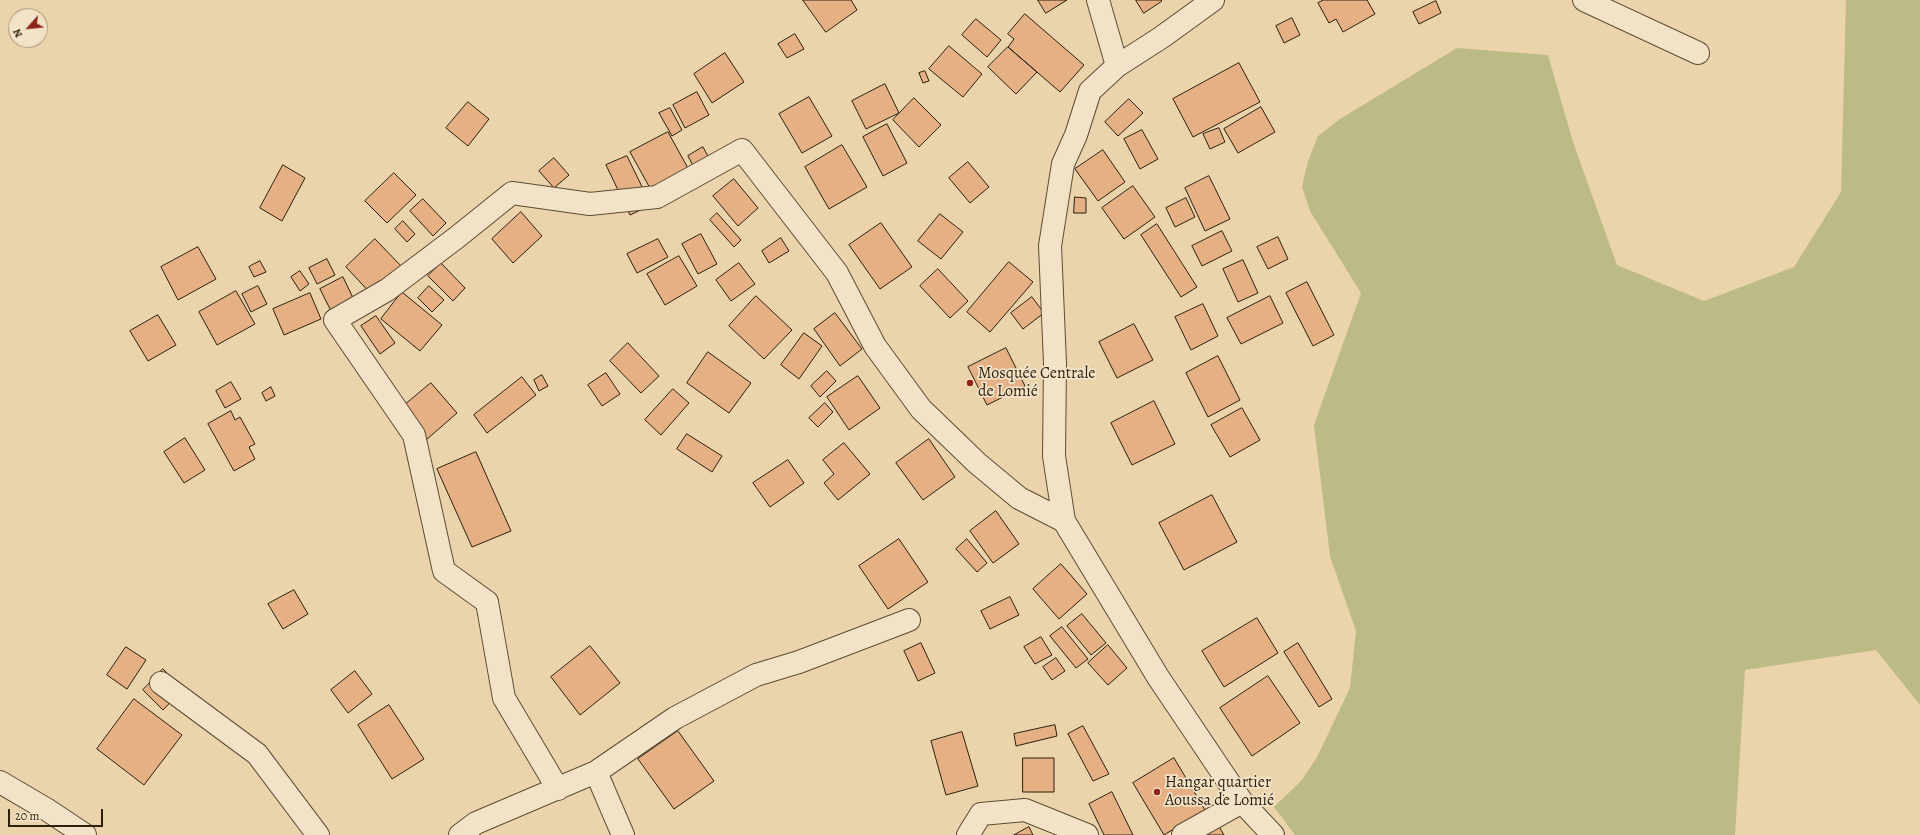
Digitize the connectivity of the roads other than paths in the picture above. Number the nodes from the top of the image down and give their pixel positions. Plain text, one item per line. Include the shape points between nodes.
1 (1098, 0) edge
2 (1213, 0) edge
3 (1584, 0) edge
4 (1698, 53) dead end
5 (1117, 66) junction
6 (1064, 521) junction
7 (909, 620) dead end
8 (161, 683) dead end
9 (596, 772) junction
10 (0, 782) edge
11 (558, 789) junction
12 (1242, 802) junction
13 (85, 835) edge
14 (318, 835) edge
15 (460, 835) edge
16 (623, 835) edge
17 (968, 835) edge
18 (1087, 835) edge
19 (1183, 835) edge
20 (1273, 835) edge

1 - 5 street
2 - 5 street
3 - 4 street
5 - 6 street via 1090,91 1076,135 1062,164 1050,246 1055,363 1054,456
6 - 11 street via 1019,498 921,409 875,346 837,273 742,150 657,197 590,204 512,193 387,290 335,320 414,435 444,571 488,602 504,698
6 - 12 street via 1158,677
7 - 9 street via 799,662 756,675 675,718
8 - 14 street via 257,754
9 - 11 street
9 - 16 street
10 - 13 street
11 - 15 street via 476,823
12 - 19 street
12 - 20 street
17 - 18 street via 981,814 1025,810

